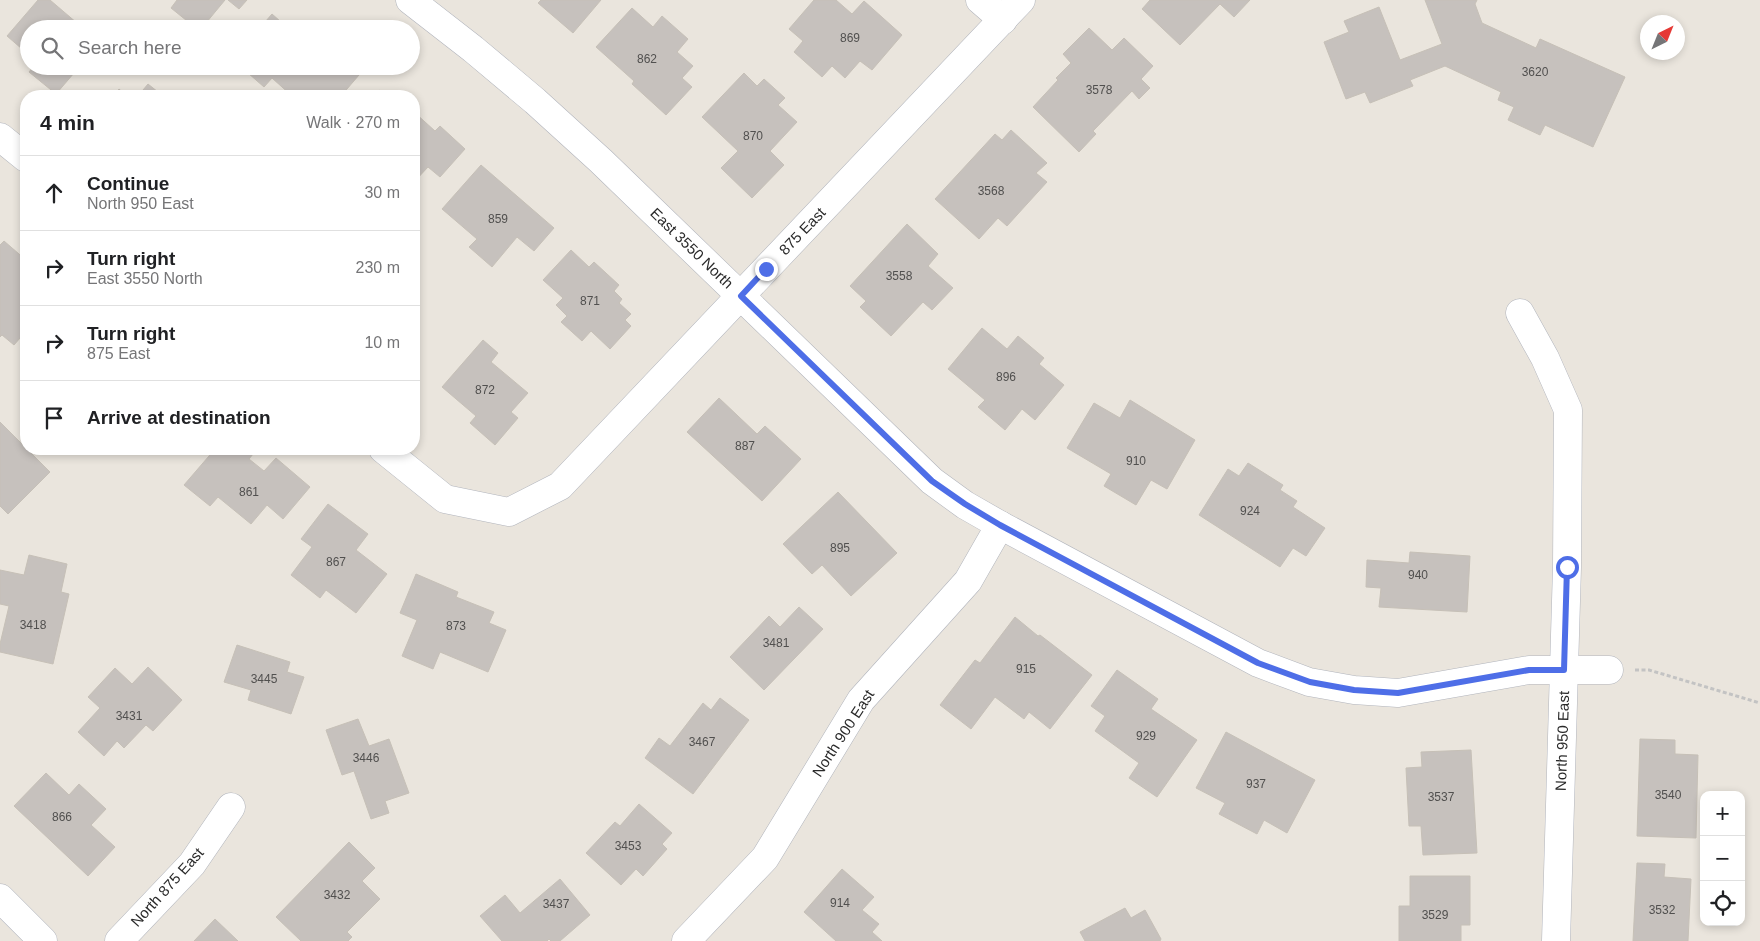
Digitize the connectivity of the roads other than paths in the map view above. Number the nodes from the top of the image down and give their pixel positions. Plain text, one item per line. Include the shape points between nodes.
1 (410, 0) edge
2 (980, 0) edge
3 (1021, 0) edge
4 (1003, 20) junction
5 (0, 136) edge
6 (20, 153) edge
7 (741, 296) junction
8 (1520, 312) dead end
9 (390, 455) edge
10 (1000, 525) junction
11 (1564, 670) junction
12 (1609, 670) road end
13 (231, 807) dead end
14 (0, 898) edge
15 (688, 940) edge
16 (43, 941) edge
17 (119, 941) edge
18 (1556, 941) edge

1 - 7 street, East 3550 North via 586,147
2 - 4 street
3 - 4 street, 875 East
4 - 7 street, 875 East
5 - 6 street
7 - 9 street, 875 East via 560,486 509,512 445,499
7 - 10 street, East 3550 North via 932,481
8 - 11 street, North 950 East via 1568,410
10 - 11 street, East 3550 North via 1258,663 1310,682 1398,693 1529,670
10 - 15 street, North 900 East via 968,581 861,700 765,858
11 - 12 street, East 3550 North
11 - 18 street, North 950 East
13 - 17 street, North 875 East via 192,864
14 - 16 street

